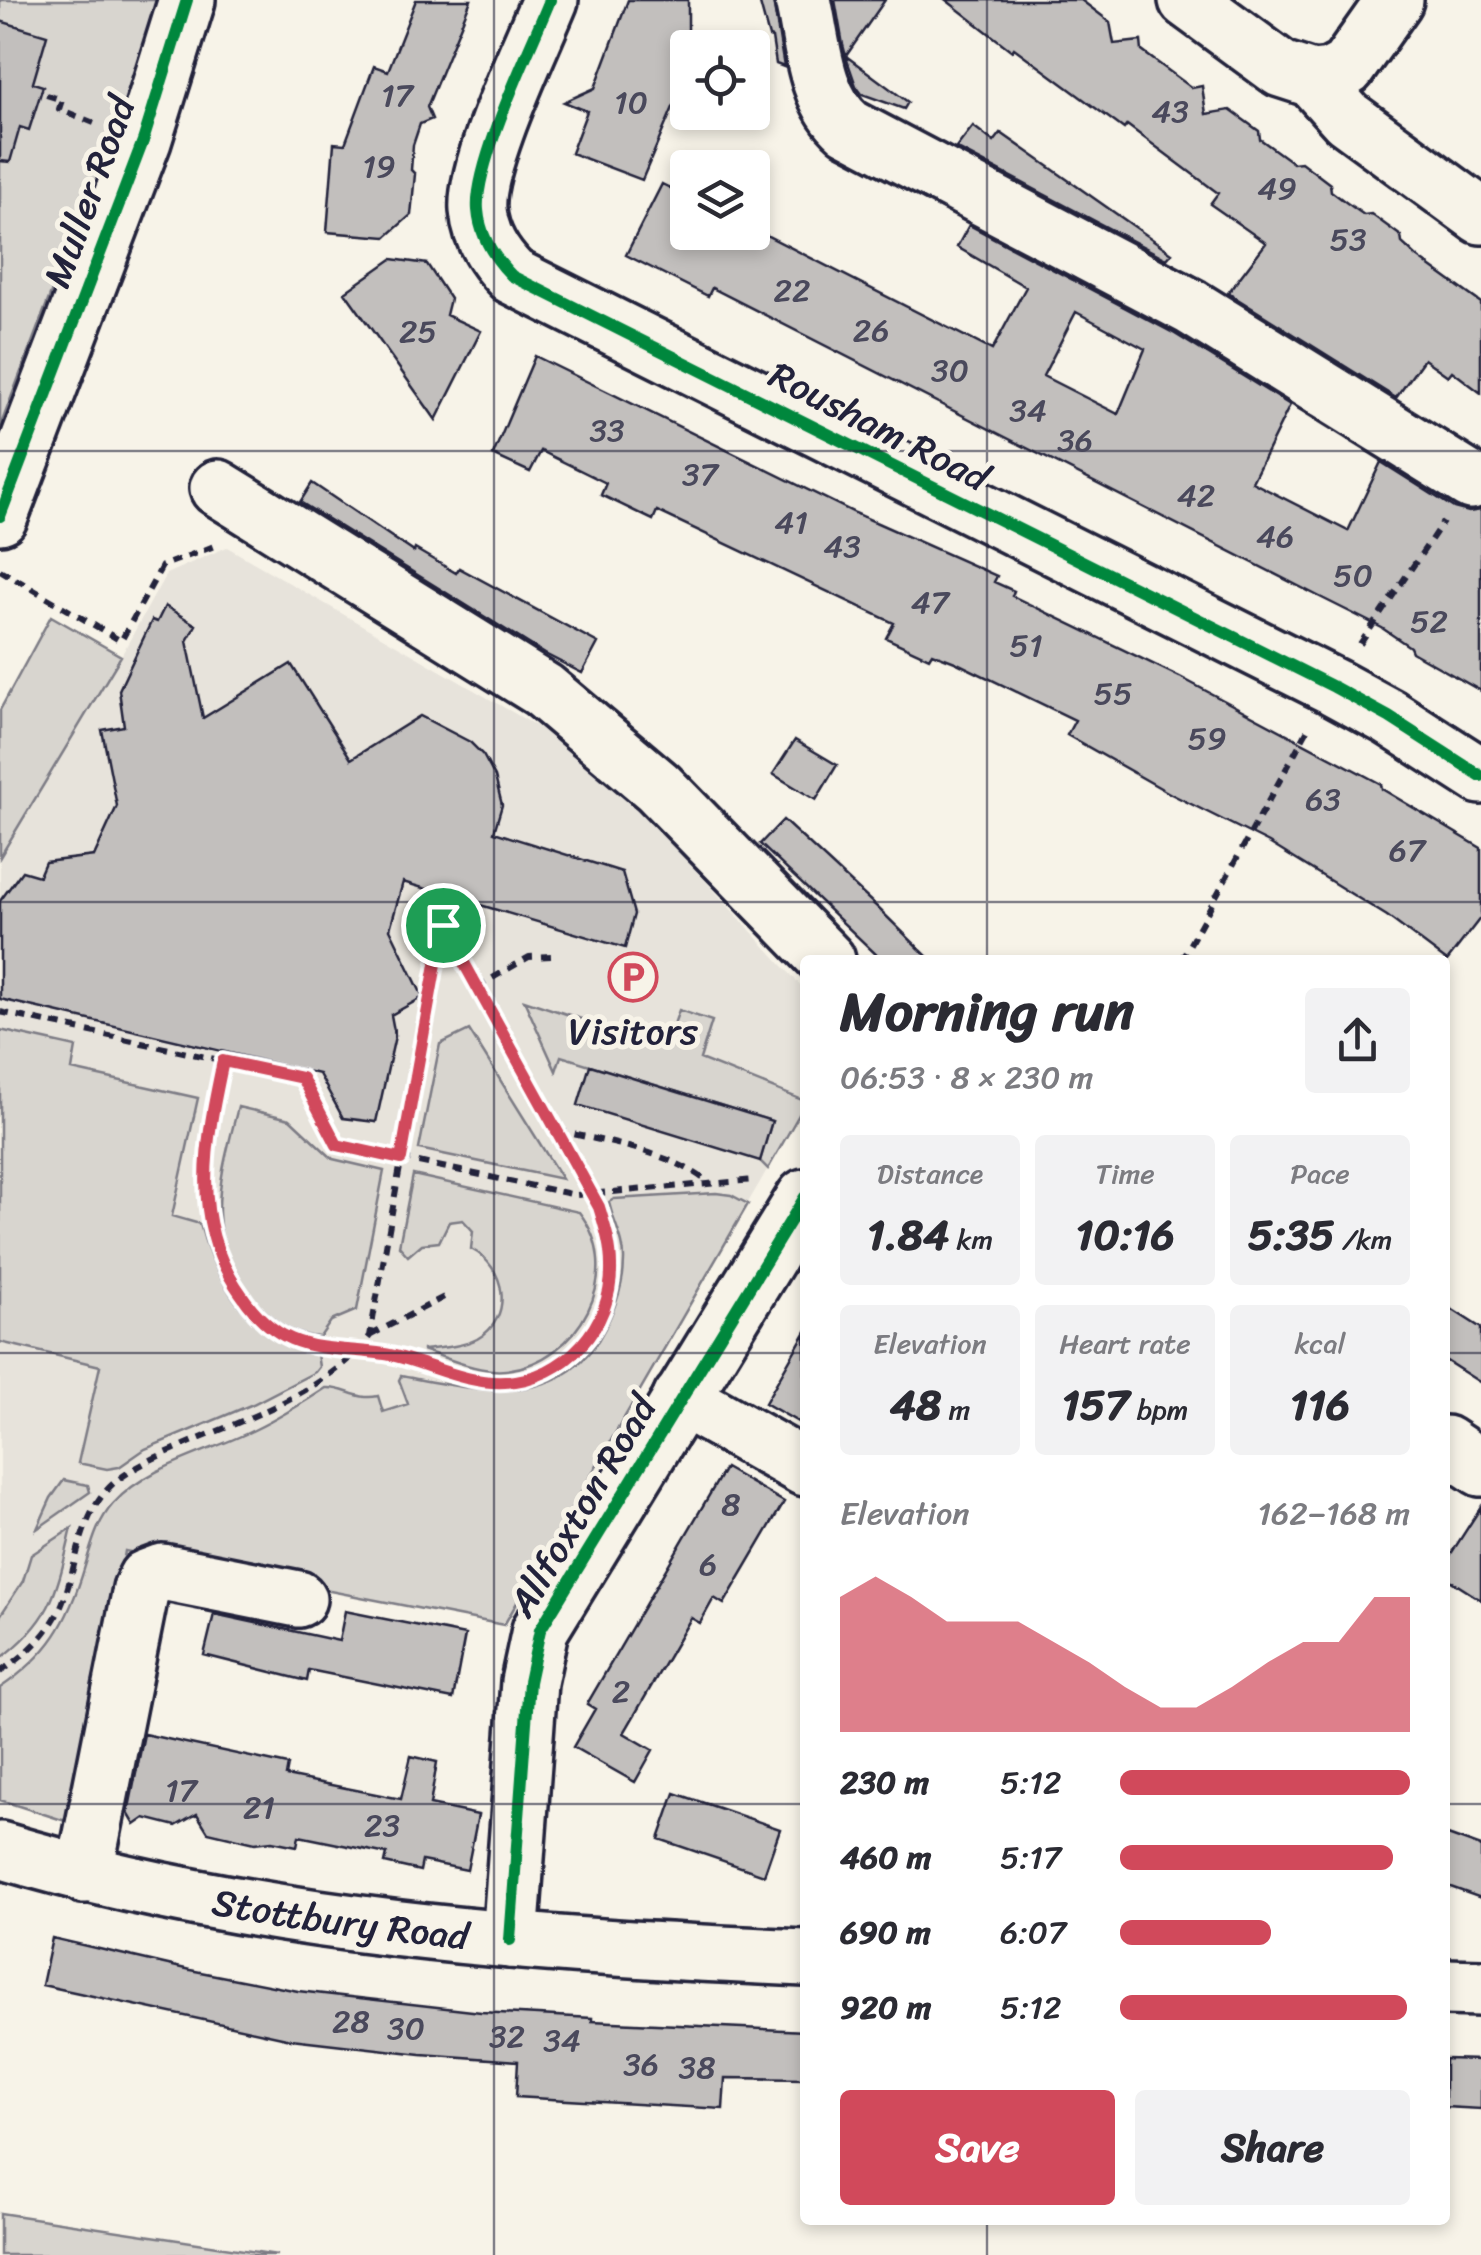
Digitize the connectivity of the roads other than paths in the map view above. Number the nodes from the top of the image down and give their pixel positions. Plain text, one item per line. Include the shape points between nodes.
1 (187, 0) edge
2 (550, 0) edge
3 (803, 0) edge
4 (1187, 0) edge
5 (1395, 0) edge
6 (1312, 79) junction
7 (1481, 216) edge
8 (1471, 481) road end
9 (218, 488) dead end
10 (0, 516) edge
11 (1481, 776) edge
12 (822, 955) edge
13 (783, 1188) edge
14 (682, 1398) junction
15 (1450, 1447) edge
16 (800, 1465) edge
17 (1481, 1468) edge
18 (298, 1598) dead end
19 (0, 1850) edge
20 (84, 1875) junction
21 (510, 1940) junction
22 (800, 1958) edge
23 (1450, 1986) edge
24 (1481, 1988) edge

1 - 10 street, Muller Road via 143,141
2 - 11 street, Rousham Road via 480,176 484,234 512,276 1334,687
3 - 8 street via 825,94 849,127 1190,307
4 - 6 street via 1281,69
5 - 6 street via 1347,68
6 - 7 street via 1347,118
9 - 12 street via 543,690 658,787
13 - 14 street, Allfoxton Road
14 - 16 street
14 - 21 street, Allfoxton Road via 535,1643
15 - 17 street
18 - 20 street via 162,1572 146,1578
19 - 20 street, Stottbury Road
20 - 21 street, Stottbury Road via 322,1920
21 - 22 street, Stottbury Road
23 - 24 street

